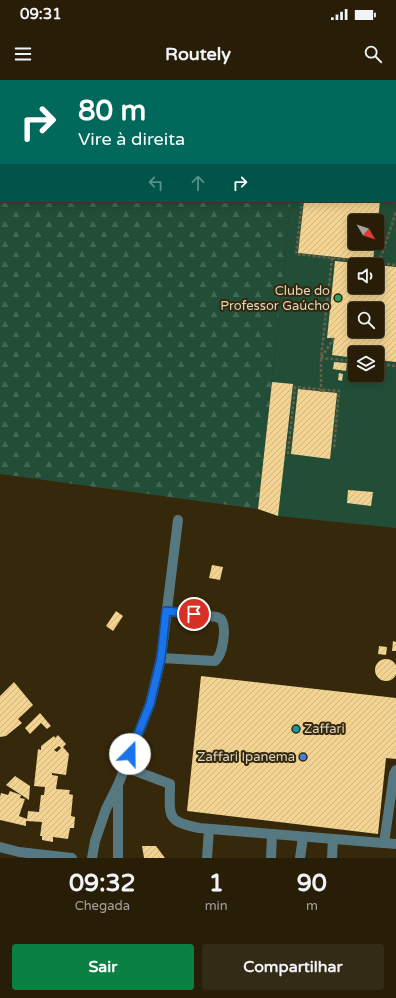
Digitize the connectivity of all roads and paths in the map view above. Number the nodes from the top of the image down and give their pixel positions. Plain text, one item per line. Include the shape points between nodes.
1 (302, 202) edge
2 (396, 212) edge
3 (332, 258) junction
4 (381, 258) edge
5 (348, 260) edge
6 (384, 264) edge
7 (396, 265) edge
8 (334, 338) dead end
9 (321, 358) junction
10 (348, 360) edge
11 (384, 365) edge
12 (396, 366) edge
13 (321, 391) junction
14 (334, 448) dead end
15 (288, 454) dead end
16 (178, 520) dead end
17 (166, 611) junction
18 (161, 658) junction
19 (125, 767) junction
20 (396, 770) edge
21 (118, 785) junction
22 (209, 829) junction
23 (272, 834) junction
24 (302, 837) junction
25 (333, 839) junction
26 (384, 843) junction
27 (396, 844) edge
28 (0, 847) edge
29 (72, 858) edge
30 (92, 858) edge
31 (118, 858) edge
32 (207, 858) edge
33 (271, 858) edge
34 (300, 858) edge
35 (332, 858) edge

1 - 3 path via 296,254
2 - 4 path
3 - 5 path
3 - 9 path
6 - 7 path
8 - 9 path
9 - 10 path
9 - 13 path
11 - 12 path
13 - 14 path via 339,391
13 - 15 path via 295,387
16 - 17 street
17 - 18 street
17 - 18 street via 217,617 224,626 220,655 215,661
18 - 19 street via 150,704
19 - 21 street
19 - 22 street via 170,784 170,813 174,820 184,825
20 - 26 street
21 - 30 street via 106,809
21 - 31 street
22 - 23 street
22 - 32 street
23 - 24 street
23 - 33 street
24 - 25 street
24 - 34 street
25 - 26 street
25 - 35 street
26 - 27 street
28 - 29 street via 19,852

